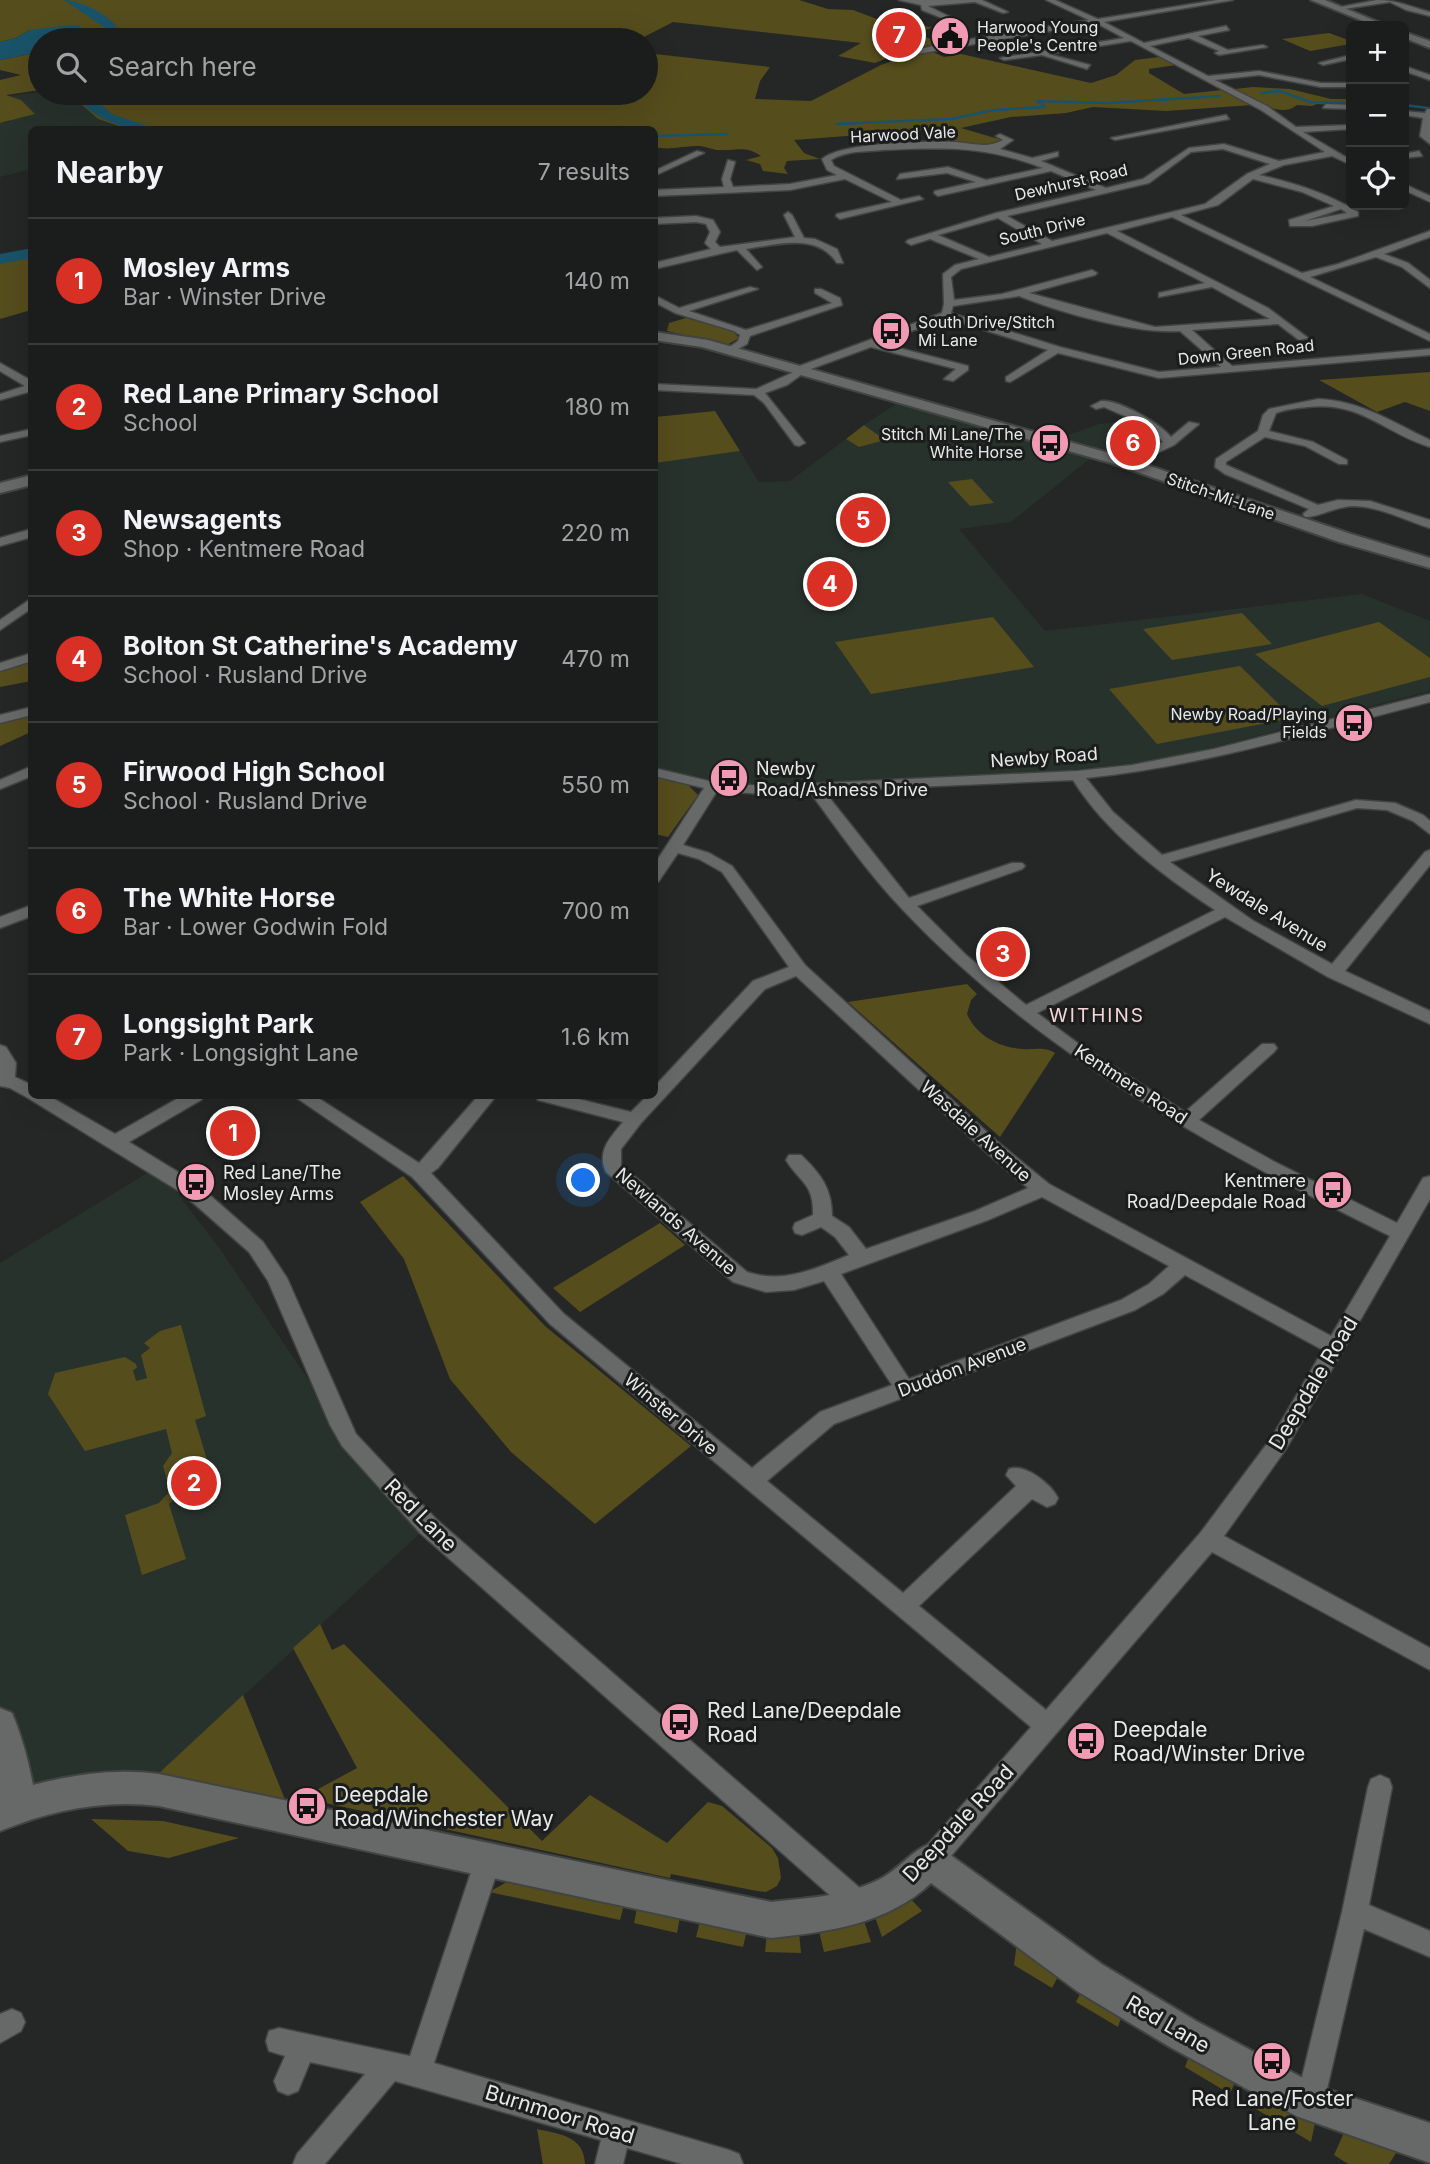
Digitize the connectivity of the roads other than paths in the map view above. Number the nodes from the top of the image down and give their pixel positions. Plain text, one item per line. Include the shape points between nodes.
1 (902, 0) edge
2 (976, 0) edge
3 (1049, 0) edge
4 (1230, 0) edge
5 (1316, 0) edge
6 (1391, 0) edge
7 (925, 4) junction
8 (1338, 8) junction
9 (1006, 12) dead end
10 (1430, 14) edge
11 (953, 21) dead end
12 (1097, 21) junction
13 (1367, 21) edge
14 (1225, 28) dead end
15 (1187, 34) junction
16 (1409, 37) edge
17 (1132, 39) junction
18 (1143, 45) junction
19 (1430, 46) edge
20 (1262, 47) dead end
21 (1228, 52) junction
22 (1038, 53) junction
23 (1219, 54) dead end
24 (900, 55) dead end
25 (1004, 58) dead end
26 (1346, 58) edge
27 (1323, 63) dead end
28 (1087, 67) dead end
29 (1409, 70) edge
30 (1428, 77) edge
31 (1208, 78) junction
32 (1409, 79) edge
33 (1346, 85) edge
34 (1326, 106) dead end
35 (1346, 107) edge
36 (1409, 114) edge
37 (1428, 116) edge
38 (1220, 119) dead end
39 (1346, 127) edge
40 (1152, 130) junction
41 (1294, 131) junction
42 (1000, 136) dead end
43 (1115, 138) dead end
44 (1170, 140) dead end
45 (1429, 140) edge
46 (1180, 145) dead end
47 (993, 149) junction
48 (1189, 150) junction
49 (700, 153) dead end
50 (1332, 154) junction
51 (1418, 154) dead end
52 (1055, 155) dead end
53 (1409, 155) edge
54 (1346, 160) edge
55 (732, 161) dead end
56 (1029, 162) junction
57 (1279, 164) junction
58 (1049, 169) junction
59 (658, 172) edge
60 (845, 176) junction
61 (1250, 176) junction
62 (900, 177) dead end
63 (986, 183) junction
64 (1430, 184) edge
65 (1409, 188) edge
66 (729, 189) junction
67 (1409, 189) edge
68 (1106, 191) junction
69 (658, 193) edge
70 (938, 193) dead end
71 (919, 199) dead end
72 (1430, 199) edge
73 (900, 203) junction
74 (1342, 206) junction
75 (844, 214) dead end
76 (999, 215) junction
77 (1174, 215) junction
78 (785, 217) dead end
79 (659, 222) edge
80 (1106, 229) junction
81 (1430, 234) edge
82 (930, 236) junction
83 (800, 239) junction
84 (911, 242) dead end
85 (1048, 243) junction
86 (739, 247) junction
87 (718, 250) junction
88 (1377, 254) junction
89 (827, 257) dead end
90 (987, 259) junction
91 (658, 265) edge
92 (757, 267) dead end
93 (1092, 273) dead end
94 (1301, 275) junction
95 (1213, 284) junction
96 (1430, 285) edge
97 (753, 289) dead end
98 (826, 291) dead end
99 (1021, 293) junction
100 (1162, 295) dead end
101 (658, 300) edge
102 (948, 309) junction
103 (678, 311) junction
104 (1278, 321) junction
105 (1184, 329) junction
106 (745, 334) junction
107 (1303, 338) dead end
108 (1430, 338) edge
109 (658, 339) edge
110 (869, 343) junction
111 (1056, 349) junction
112 (729, 351) junction
113 (1430, 352) edge
114 (0, 366) edge
115 (1230, 369) junction
116 (800, 371) junction
117 (949, 379) dead end
118 (1010, 379) dead end
119 (28, 384) edge
120 (658, 387) edge
121 (28, 388) edge
122 (757, 391) junction
123 (0, 397) edge
124 (1096, 406) dead end
125 (1193, 424) dead end
126 (28, 433) edge
127 (1264, 433) junction
128 (0, 439) edge
129 (799, 443) dead end
130 (1170, 443) junction
131 (1430, 444) edge
132 (1342, 462) dead end
133 (1128, 464) junction
134 (28, 482) edge
135 (0, 488) edge
136 (1318, 509) junction
137 (1430, 510) edge
138 (1414, 515) junction
139 (1297, 522) junction
140 (1430, 524) edge
141 (28, 534) edge
142 (0, 542) edge
143 (1430, 563) edge
144 (28, 605) edge
145 (0, 626) edge
146 (28, 658) edge
147 (0, 667) edge
148 (1430, 698) edge
149 (28, 712) edge
150 (0, 719) edge
151 (28, 772) edge
152 (658, 773) edge
153 (1077, 775) junction
154 (0, 785) edge
155 (713, 786) junction
156 (815, 789) junction
157 (1430, 829) edge
158 (674, 847) junction
159 (1430, 855) edge
160 (1158, 861) junction
161 (1018, 866) dead end
162 (658, 872) edge
163 (906, 904) junction
164 (1224, 911) junction
165 (25, 913) edge
166 (0, 923) edge
167 (799, 969) junction
168 (1334, 974) junction
169 (1025, 1013) junction
170 (1430, 1018) edge
171 (1269, 1047) dead end
172 (0, 1051) edge
173 (28, 1075) edge
174 (6, 1083) edge
175 (28, 1092) edge
176 (658, 1094) edge
177 (42, 1099) edge
178 (190, 1099) edge
179 (308, 1099) edge
180 (485, 1099) edge
181 (556, 1099) edge
182 (654, 1099) edge
183 (635, 1119) junction
184 (1187, 1120) junction
185 (115, 1142) junction
186 (793, 1159) dead end
187 (419, 1172) junction
188 (1430, 1183) edge
189 (1042, 1189) junction
190 (822, 1219) junction
191 (802, 1228) dead end
192 (1401, 1233) junction
193 (861, 1257) junction
194 (1182, 1266) junction
195 (829, 1272) junction
196 (1336, 1348) junction
197 (905, 1388) junction
198 (752, 1481) junction
199 (1032, 1486) dead end
200 (1209, 1539) junction
201 (904, 1607) junction
202 (1430, 1660) edge
203 (0, 1724) edge
204 (1047, 1726) junction
205 (1380, 1787) dead end
206 (10, 1810) edge
207 (488, 1860) junction
208 (930, 1861) junction
209 (860, 1905) junction
210 (1355, 1912) junction
211 (1430, 1944) edge
212 (390, 2066) junction
213 (418, 2072) junction
214 (288, 2081) dead end
215 (1310, 2102) junction
216 (617, 2132) junction
217 (1430, 2143) edge
218 (307, 2164) edge
219 (608, 2164) edge
220 (729, 2164) edge

1 - 7 street
2 - 7 street
2 - 9 street
3 - 12 street
4 - 12 street
5 - 8 street
6 - 8 street
6 - 10 street
7 - 11 street via 925,9
8 - 13 street
12 - 17 street
12 - 24 street
14 - 15 street
15 - 18 street
15 - 21 street
16 - 19 street
17 - 18 street
17 - 22 street
18 - 31 street
20 - 21 street
21 - 23 street
22 - 25 street
22 - 28 street
26 - 27 street
29 - 30 street
30 - 32 street
31 - 33 street via 1259,73
31 - 41 street via 1264,108
34 - 35 street
36 - 37 street
37 - 45 street via 1424,136
38 - 40 street
39 - 41 street
40 - 43 street
40 - 44 street
41 - 50 street
42 - 47 street via 1009,140
46 - 48 street
47 - 56 street, Harwood Vale
47 - 60 street, Harwood Vale via 936,145 848,151 826,159 827,166
48 - 57 street via 1224,146
48 - 68 street, Dewhurst Road via 1150,179
49 - 59 street
50 - 54 street
50 - 57 street, South Drive
51 - 53 street
52 - 56 street
55 - 66 street via 726,179
56 - 58 street, Harwood Vale
57 - 61 street, South Drive
58 - 63 street
58 - 68 street, Harwood Vale
60 - 66 street via 797,186
60 - 73 street
61 - 74 street via 1304,188
61 - 77 street, South Drive via 1217,203
62 - 63 street via 948,170
63 - 70 street
64 - 65 street
66 - 69 street
67 - 72 street
68 - 76 street, Dewhurst Road
71 - 73 street
73 - 75 street
74 - 74 street via 1355,214 1291,223
76 - 82 street
76 - 85 street, Dewhurst Road
77 - 80 street, South Drive
77 - 94 street
78 - 83 street
79 - 87 street via 710,222 715,232 710,243
80 - 85 street, South Drive
80 - 95 street
81 - 88 street
82 - 84 street
82 - 90 street
83 - 86 street
83 - 89 street via 835,251 839,259
85 - 90 street, South Drive
86 - 87 street
86 - 92 street
87 - 91 street
88 - 94 street
88 - 96 street via 1405,265
90 - 102 street, South Drive via 948,272
93 - 99 street
94 - 108 street
95 - 100 street
95 - 104 street
97 - 103 street
98 - 106 street via 837,305
99 - 102 street
99 - 105 street via 1149,330
101 - 103 street
102 - 110 street
102 - 111 street, Down Green Road
103 - 106 street
104 - 105 street
104 - 107 street
105 - 115 street
106 - 112 street via 743,342
109 - 112 street, Stitch-Mi-Lane
110 - 116 street
110 - 117 street via 964,368
111 - 115 street, Down Green Road via 1159,375
111 - 118 street
112 - 116 street, Stitch-Mi-Lane
113 - 115 street, Down Green Road
114 - 119 street
116 - 122 street via 783,383
116 - 133 street, Stitch-Mi-Lane
120 - 122 street
121 - 123 street
122 - 129 street
124 - 130 street via 1105,403 1148,423
125 - 130 street
126 - 128 street
127 - 131 street via 1268,415 1275,410 1328,401 1359,407
127 - 132 street via 1309,444
127 - 136 street via 1222,458 1221,467
130 - 133 street
133 - 139 street, Stitch-Mi-Lane
134 - 135 street
136 - 138 street via 1359,504
136 - 139 street
137 - 138 street
138 - 140 street
139 - 143 street, Stitch-Mi-Lane
141 - 142 street
144 - 145 street
146 - 147 street
148 - 153 street, Newby Road via 1214,753
149 - 150 street
151 - 154 street
152 - 155 street, Newby Road
153 - 156 street, Newby Road
153 - 160 street, Yewdale Avenue via 1094,803
155 - 156 street, Newby Road
155 - 158 street
156 - 163 street, Kentmere Road
157 - 160 street via 1418,818 1390,806 1356,804
158 - 162 street
158 - 167 street, Wasdale Avenue via 727,869
159 - 168 street
160 - 164 street, Yewdale Avenue
161 - 163 street
163 - 169 street, Kentmere Road
164 - 168 street, Yewdale Avenue
164 - 169 street
165 - 166 street
167 - 176 street, Newlands Avenue via 759,985
167 - 189 street, Wasdale Avenue
168 - 170 street, Yewdale Avenue
169 - 184 street, Kentmere Road
171 - 184 street
172 - 174 street via 8,1063
173 - 174 street
174 - 175 street, Red Lane
177 - 185 street, Red Lane
178 - 185 street
179 - 187 street, Winster Drive
180 - 187 street via 432,1163
181 - 183 street
182 - 183 street, Newlands Avenue
183 - 195 street, Newlands Avenue via 612,1148 612,1167 740,1277 764,1285
184 - 192 street, Kentmere Road via 1296,1182
185 - 209 street, Red Lane via 189,1188 256,1247 277,1278 349,1440 428,1526
186 - 190 street via 820,1185
187 - 198 street, Winster Drive via 557,1319
188 - 192 street, Deepdale Road
189 - 193 street, Newlands Avenue via 1015,1203
189 - 194 street, Wasdale Avenue
190 - 191 street
190 - 193 street via 842,1232
192 - 196 street, Deepdale Road
193 - 195 street, Newlands Avenue
194 - 196 street, Wasdale Avenue
194 - 197 street, Duddon Avenue via 1128,1305
195 - 197 street
196 - 200 street, Deepdale Road via 1279,1443
197 - 198 street, Duddon Avenue via 827,1418
198 - 201 street, Winster Drive
199 - 201 street
200 - 202 street
200 - 204 street, Deepdale Road
201 - 204 street, Winster Drive
203 - 206 street via 8,1743
204 - 208 street, Deepdale Road
205 - 210 street
206 - 207 street, Deepdale Road via 77,1792 143,1788
207 - 209 street, Deepdale Road via 771,1920
207 - 213 street
208 - 209 street, Deepdale Road via 897,1889
208 - 215 street, Red Lane via 1090,1978
210 - 211 street
210 - 215 street
212 - 213 street, Burnmoor Road
212 - 214 street, Burnmoor Road via 291,2044
212 - 218 street
213 - 216 street, Burnmoor Road
215 - 217 street, Red Lane
216 - 219 street
216 - 220 street, Burnmoor Road

